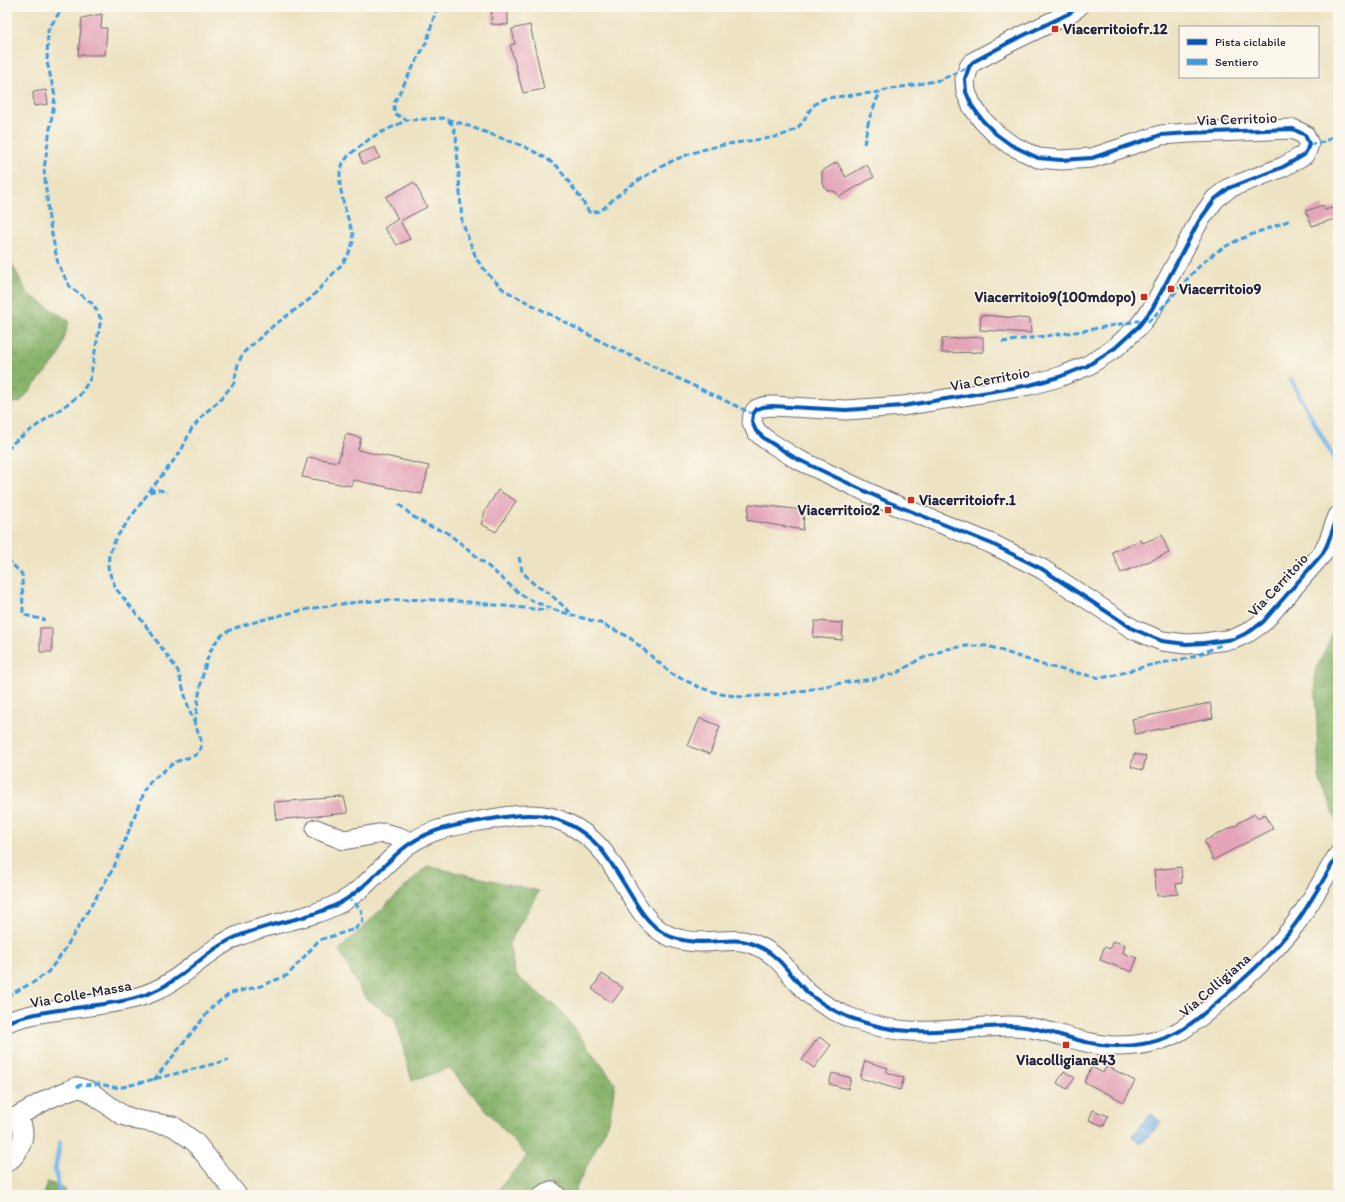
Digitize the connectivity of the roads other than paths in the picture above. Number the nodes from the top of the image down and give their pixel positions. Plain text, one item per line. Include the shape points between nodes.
1 (1078, 7) edge
2 (1338, 516) edge
3 (316, 829) dead end
4 (410, 842) junction
5 (1338, 854) edge
6 (7, 1022) edge
7 (963, 1029) joint
8 (11, 1117) edge
9 (7, 1162) edge
10 (237, 1195) edge
11 (543, 1195) edge
12 (556, 1195) edge

1 - 2 street, Via Cerritoio via 973,62 969,67 965,80 966,92 972,106 992,130 1010,145 1038,158 1062,160 1092,158 1161,135 1293,129 1305,135 1309,144 1304,155 1294,162 1229,188 1215,199 1199,220 1152,309 1139,326 1115,348 1087,366 1030,385 903,406 846,410 763,406 753,414 752,422 756,431 795,458 888,502 992,544 1042,569 1133,629 1162,641 1204,643 1234,639 1249,632 1263,622 1319,558 1328,545
3 - 4 street via 344,840 383,833
4 - 6 street, Via Colle-Massa via 360,890 343,901 324,911 236,937 222,944 160,989 128,1001 44,1012
4 - 7 street, Via Colle-Massa via 438,829 455,825 509,816 550,817 570,824 600,848 641,911 669,937 704,942 740,940 755,944 770,952 809,993 850,1018 908,1031
5 - 7 street, Via Colligiana via 1295,925 1280,942 1238,984 1195,1021 1161,1040 1104,1046 1033,1028 1015,1026
8 - 9 street via 20,1121 24,1133 18,1150
8 - 10 street via 77,1087 89,1091 122,1115 173,1126 195,1142
11 - 12 street via 551,1192

